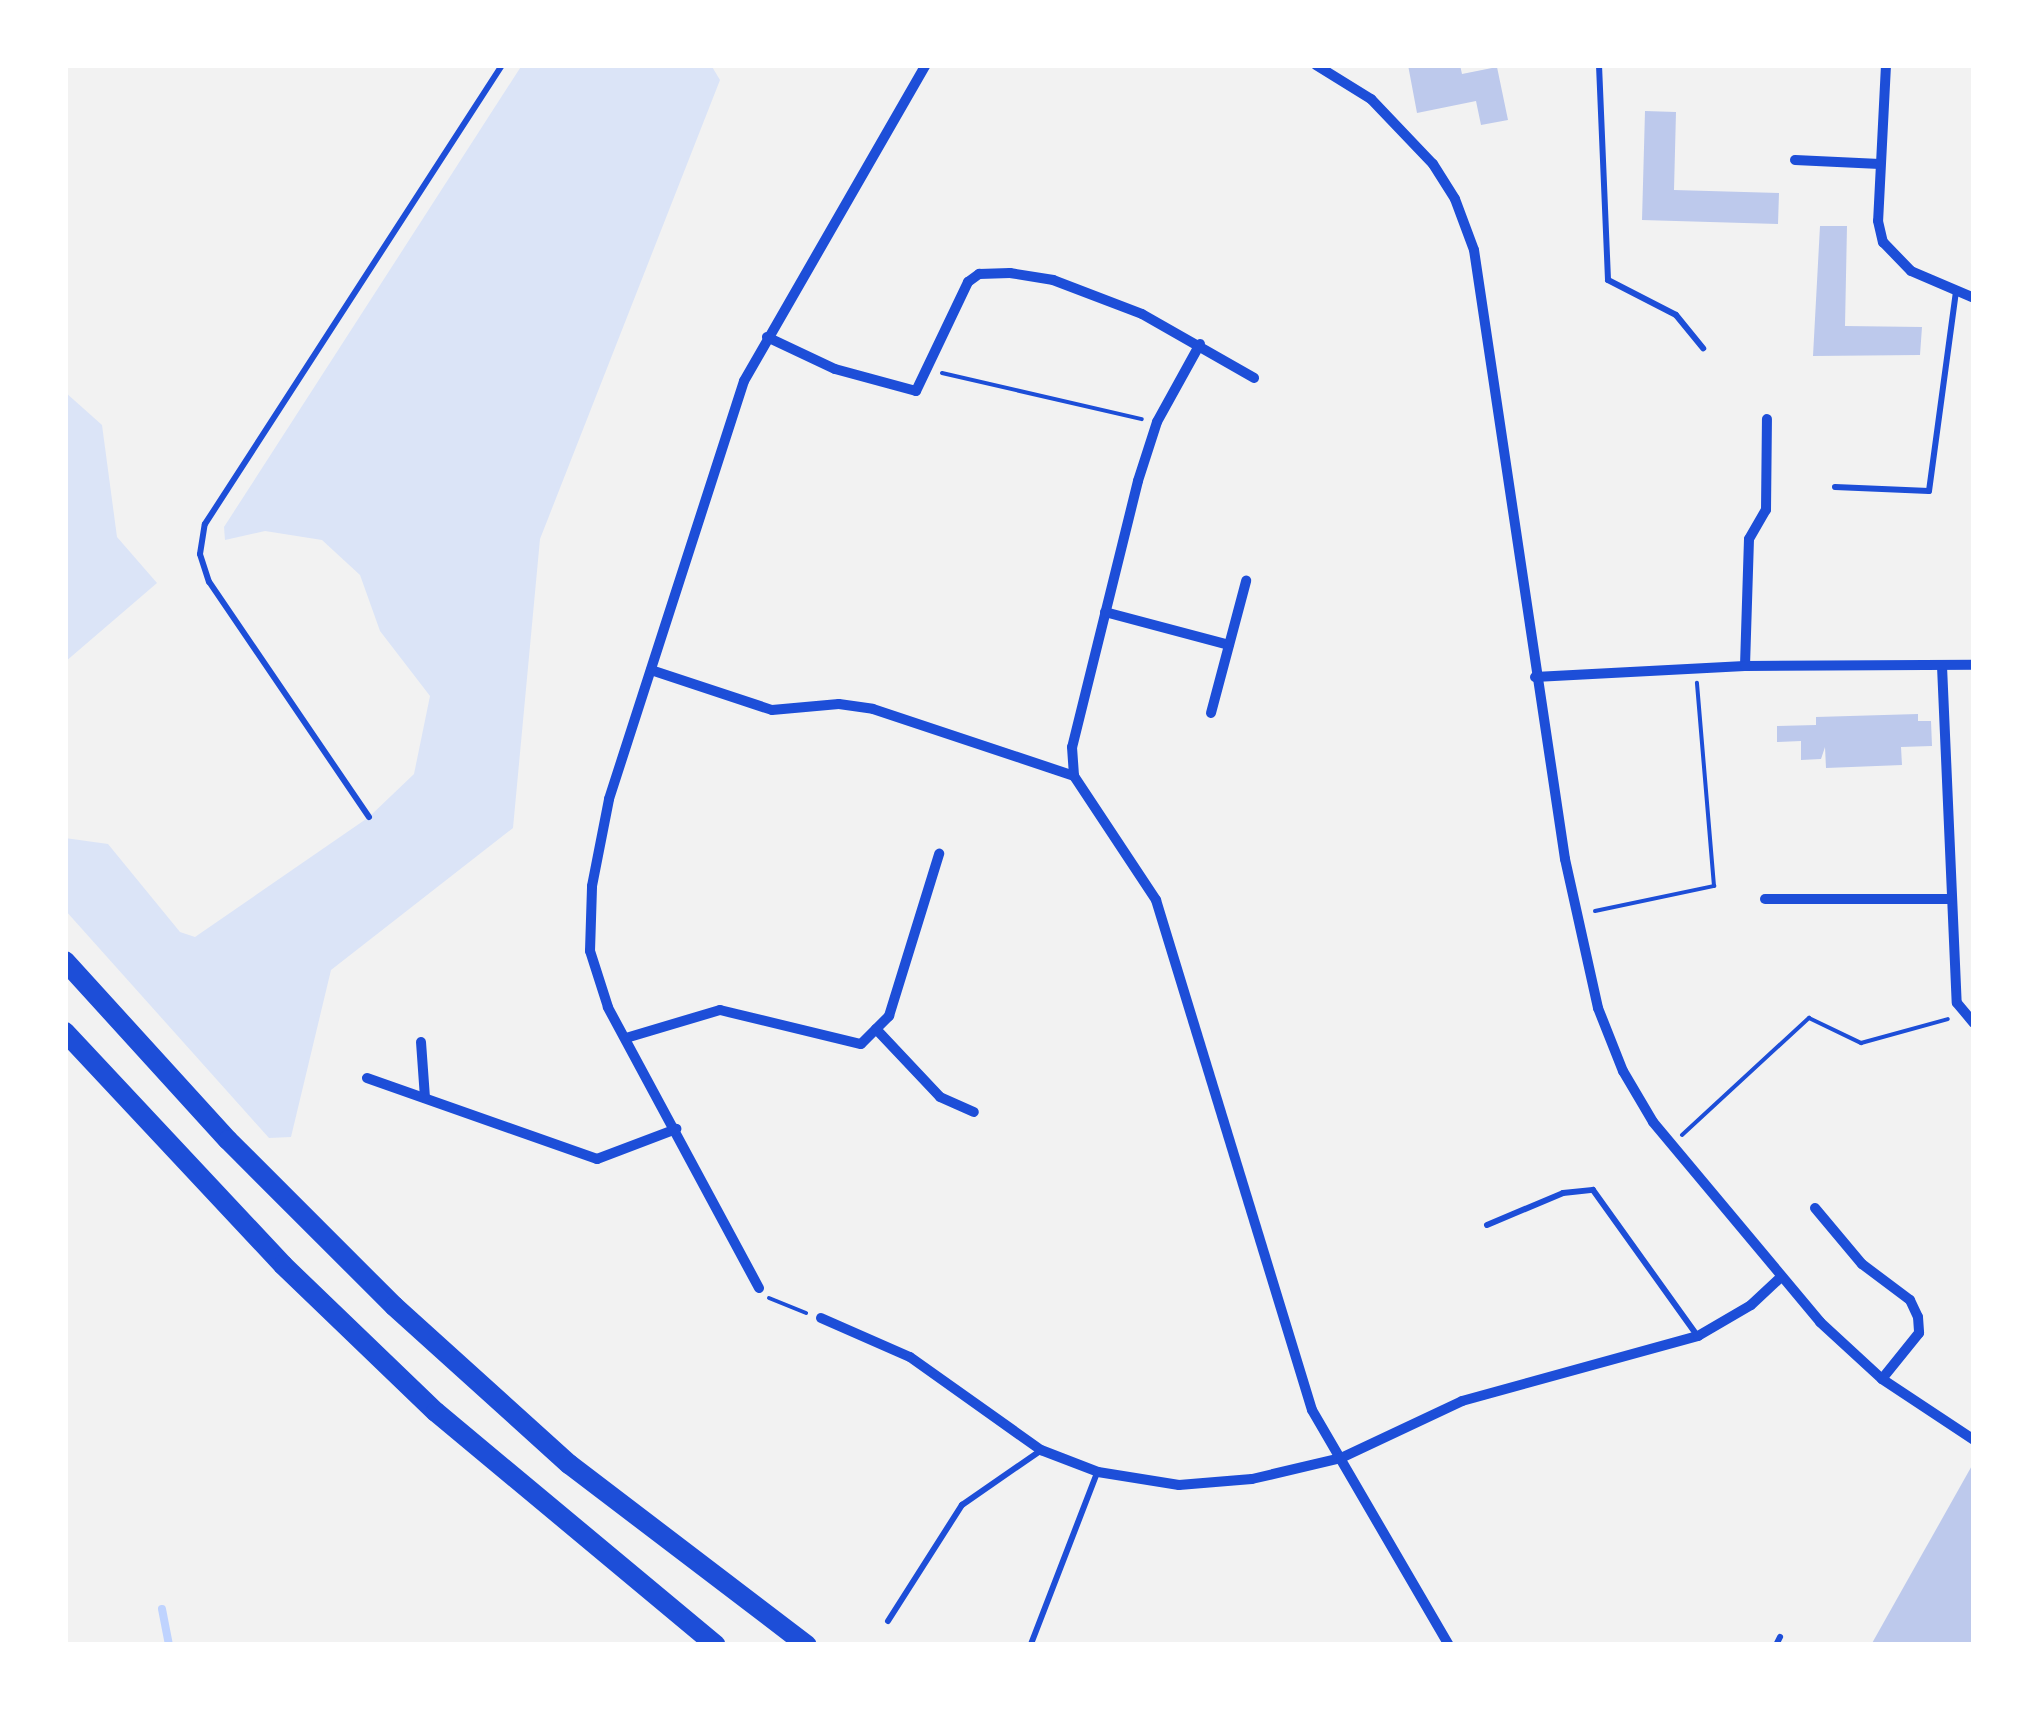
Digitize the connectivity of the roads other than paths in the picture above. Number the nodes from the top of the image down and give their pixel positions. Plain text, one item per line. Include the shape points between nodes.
1 (502, 65) edge
2 (926, 65) edge
3 (1316, 65) edge
4 (1599, 65) edge
5 (1886, 65) edge
6 (1796, 160) dead end
7 (1880, 164) junction
8 (1956, 290) junction
9 (1974, 298) edge
10 (767, 337) junction
11 (1200, 344) junction
12 (1703, 348) dead end
13 (1254, 378) dead end
14 (1767, 419) dead end
15 (1835, 488) dead end
16 (1246, 581) dead end
17 (1105, 612) junction
18 (1229, 644) junction
19 (1974, 665) edge
20 (1745, 666) junction
21 (1942, 666) junction
22 (652, 670) junction
23 (1534, 677) junction
24 (1211, 713) dead end
25 (1074, 776) junction
26 (369, 818) dead end
27 (939, 854) dead end
28 (1951, 899) junction
29 (1765, 900) dead end
30 (65, 961) edge
31 (1970, 1018) edge
32 (876, 1029) junction
33 (65, 1032) edge
34 (626, 1038) junction
35 (421, 1042) dead end
36 (367, 1078) dead end
37 (426, 1098) junction
38 (974, 1112) dead end
39 (676, 1129) junction
40 (1814, 1208) dead end
41 (1487, 1224) dead end
42 (1780, 1278) junction
43 (759, 1288) road end
44 (821, 1318) road end
45 (1698, 1336) junction
46 (1882, 1379) junction
47 (1974, 1440) edge
48 (1041, 1450) junction
49 (1342, 1458) junction
50 (1098, 1472) junction
51 (888, 1621) dead end
52 (1780, 1637) dead end
53 (1031, 1644) edge
54 (716, 1645) edge
55 (807, 1645) edge
56 (1449, 1645) edge
57 (1776, 1645) edge

1 - 26 lane via 205,524 200,554 210,582
2 - 10 street
3 - 23 street via 1371,99 1433,164 1455,198 1474,250
4 - 12 lane via 1608,280 1676,315
5 - 7 street
6 - 7 street
7 - 8 street via 1878,221 1892,258
8 - 9 street
8 - 15 lane via 1929,491
10 - 11 street via 916,391 968,282 979,274 1053,280
10 - 22 street via 728,422
11 - 13 street
11 - 17 street via 1157,422
14 - 20 street via 1766,510 1749,538
16 - 18 street
17 - 18 street
17 - 25 street via 1072,747
18 - 24 street
19 - 21 street
20 - 21 street
20 - 23 street
21 - 28 street
22 - 25 street via 772,710 839,704 872,709
22 - 34 street via 608,799 592,886 590,951
23 - 42 street via 1576,915 1598,1008 1623,1071 1671,1145
25 - 49 street via 1156,900 1298,1372
27 - 32 street via 888,1016
28 - 29 street
28 - 31 street via 1958,1003
30 - 55 highway via 228,1140 394,1306 570,1464
32 - 34 street via 861,1044 720,1010
32 - 38 street via 940,1097
33 - 54 highway via 283,1265 436,1412
34 - 39 street
35 - 37 street
36 - 37 street
37 - 39 street via 597,1159
39 - 43 street
40 - 46 street via 1862,1264 1910,1300 1918,1317 1919,1333
41 - 45 lane via 1563,1193 1592,1190
42 - 45 street via 1751,1305
42 - 46 street
44 - 48 street via 910,1357
45 - 49 street via 1462,1402
46 - 47 street
48 - 50 street
48 - 51 lane via 1012,1464 962,1505
49 - 50 street via 1252,1480 1179,1485
49 - 56 street
50 - 53 lane
52 - 57 lane

